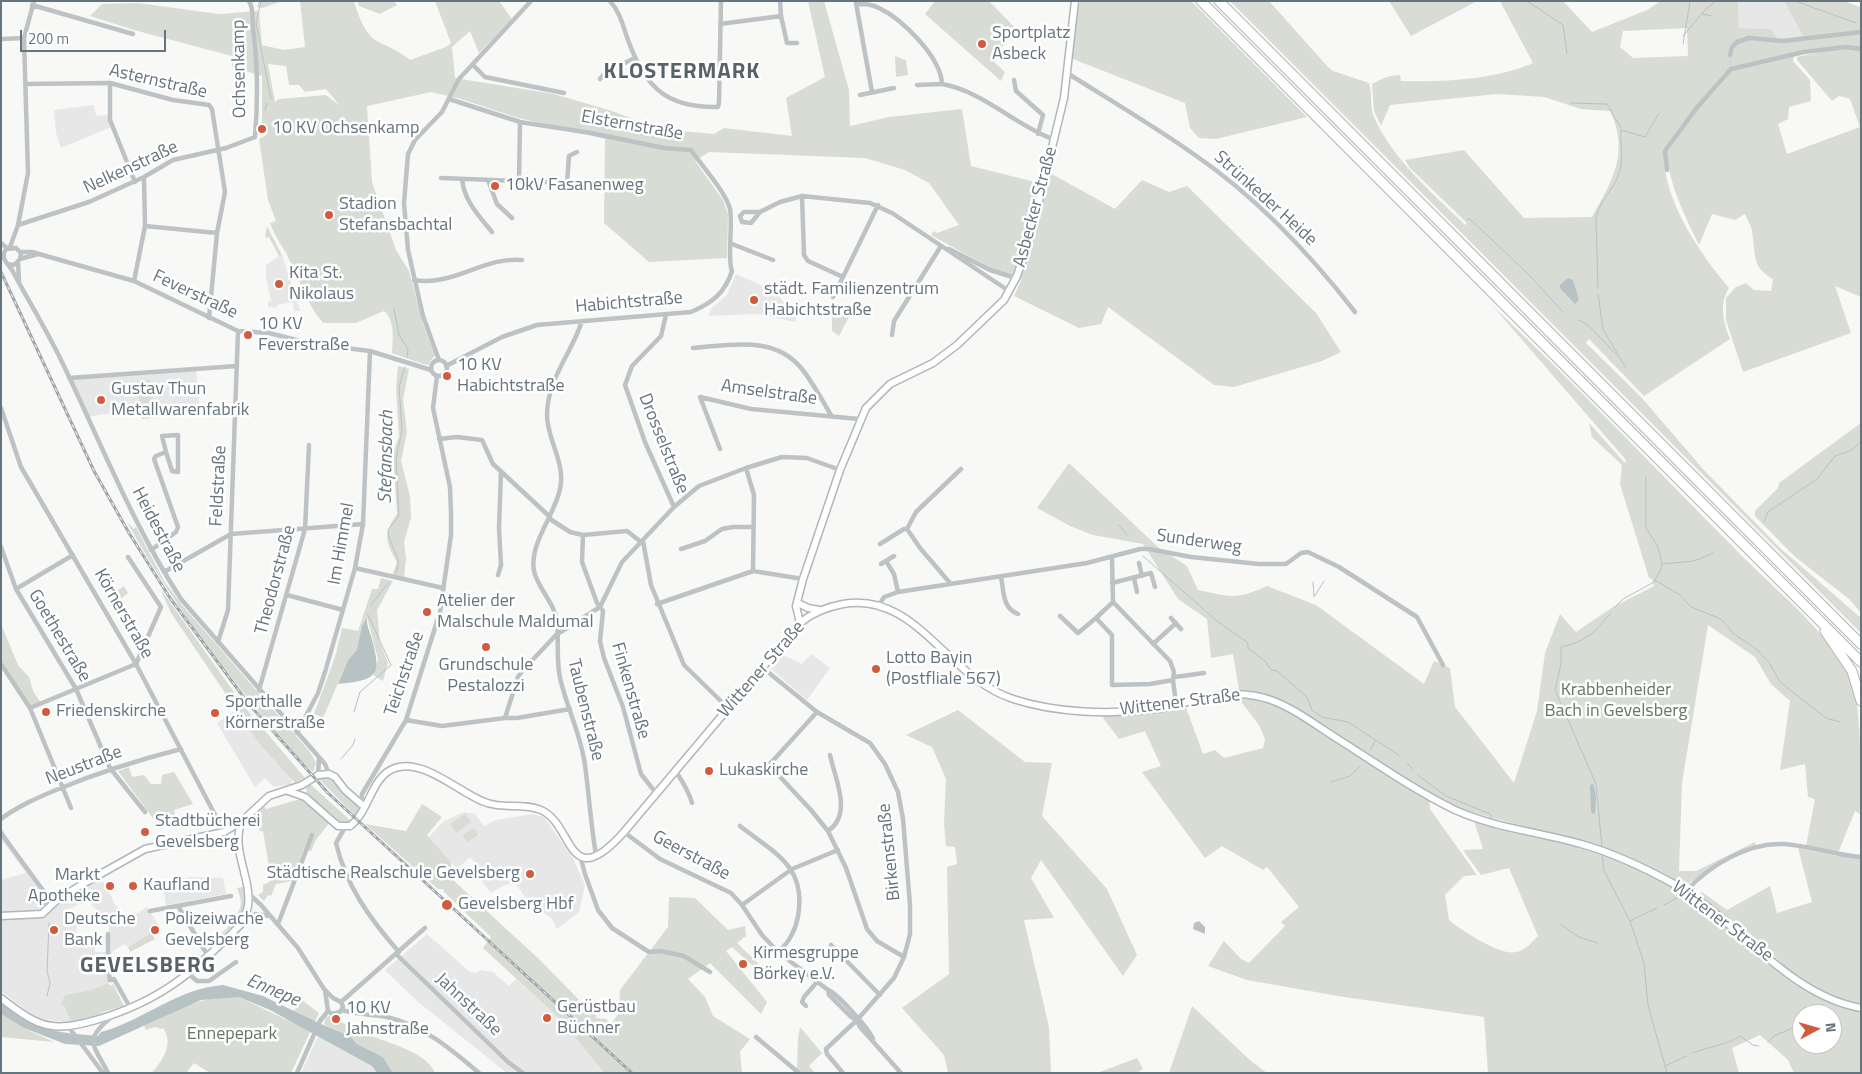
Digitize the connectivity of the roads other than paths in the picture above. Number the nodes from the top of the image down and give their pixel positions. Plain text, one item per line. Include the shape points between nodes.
1 (531, 1) edge
2 (610, 1) edge
3 (721, 1) edge
4 (780, 1) edge
5 (1076, 1) edge
6 (1201, 1) edge
7 (1219, 1) edge
8 (251, 2) edge
9 (33, 3) edge
10 (856, 3) edge
11 (781, 16) junction
12 (720, 24) junction
13 (1861, 32) edge
14 (133, 34) dead end
15 (24, 38) junction
16 (1, 39) edge
17 (797, 43) dead end
18 (1861, 49) edge
19 (1730, 55) dead end
20 (635, 58) junction
21 (472, 65) junction
22 (1067, 73) junction
23 (600, 79) dead end
24 (1014, 80) dead end
25 (110, 83) junction
26 (26, 84) junction
27 (942, 84) junction
28 (917, 85) dead end
29 (894, 88) dead end
30 (872, 92) junction
31 (564, 93) dead end
32 (860, 95) dead end
33 (450, 97) junction
34 (522, 122) junction
35 (1038, 134) junction
36 (255, 137) joint
37 (1055, 140) junction
38 (219, 150) junction
39 (577, 152) dead end
40 (1667, 170) dead end
41 (144, 177) junction
42 (441, 178) dead end
43 (462, 179) junction
44 (488, 180) junction
45 (519, 181) junction
46 (135, 182) junction
47 (567, 184) junction
48 (597, 184) dead end
49 (802, 196) junction
50 (878, 205) junction
51 (760, 212) dead end
52 (512, 218) dead end
53 (18, 225) junction
54 (145, 226) junction
55 (492, 232) dead end
56 (217, 233) junction
57 (14, 238) junction
58 (1, 243) edge
59 (732, 244) junction
60 (941, 246) junction
61 (9, 248) junction
62 (19, 250) junction
63 (2, 251) edge
64 (38, 254) junction
65 (522, 260) dead end
66 (773, 260) dead end
67 (19, 261) junction
68 (8, 264) junction
69 (843, 276) junction
70 (1016, 278) junction
71 (414, 280) junction
72 (134, 281) junction
73 (20, 284) junction
74 (1009, 292) junction
75 (834, 297) dead end
76 (1356, 312) dead end
77 (666, 315) junction
78 (208, 318) junction
79 (582, 321) junction
80 (238, 331) junction
81 (892, 335) dead end
82 (693, 348) dead end
83 (370, 351) junction
84 (439, 360) junction
85 (237, 366) junction
86 (446, 366) junction
87 (431, 370) junction
88 (437, 376) junction
89 (69, 378) junction
90 (1, 408) edge
91 (832, 415) junction
92 (860, 419) junction
93 (439, 439) junction
94 (309, 445) dead end
95 (720, 449) dead end
96 (166, 452) junction
97 (746, 468) junction
98 (961, 469) dead end
99 (840, 470) junction
100 (501, 471) junction
101 (674, 507) junction
102 (550, 518) junction
103 (363, 524) junction
104 (752, 527) junction
105 (305, 529) junction
106 (907, 529) junction
107 (231, 534) junction
108 (583, 535) junction
109 (642, 542) junction
110 (880, 544) dead end
111 (1, 547) edge
112 (682, 549) dead end
113 (151, 550) junction
114 (72, 555) junction
115 (894, 556) dead end
116 (128, 558) dead end
117 (1112, 558) junction
118 (1139, 563) dead end
119 (355, 568) junction
120 (753, 570) junction
121 (164, 572) junction
122 (498, 575) dead end
123 (1002, 576) junction
124 (1142, 576) junction
125 (1134, 578) junction
126 (804, 579) junction
127 (950, 583) junction
128 (1112, 583) junction
129 (1154, 587) dead end
130 (443, 588) junction
131 (16, 589) junction
132 (898, 592) junction
133 (1137, 592) dead end
134 (287, 595) junction
135 (799, 602) junction
136 (1113, 602) junction
137 (657, 604) junction
138 (879, 604) junction
139 (600, 607) junction
140 (343, 610) junction
141 (819, 610) junction
142 (1018, 614) dead end
143 (1060, 616) dead end
144 (1096, 618) junction
145 (1171, 618) dead end
146 (1817, 618) junction
147 (803, 621) junction
148 (1176, 623) junction
149 (1181, 629) dead end
150 (556, 635) junction
151 (218, 642) junction
152 (1153, 644) junction
153 (1861, 644) edge
154 (1861, 662) edge
155 (1, 664) edge
156 (136, 664) junction
157 (1443, 665) dead end
158 (763, 668) junction
159 (1204, 673) dead end
160 (1174, 678) junction
161 (76, 689) junction
162 (259, 690) junction
163 (1175, 696) dead end
164 (1861, 701) edge
165 (30, 708) junction
166 (570, 709) junction
167 (729, 709) junction
168 (817, 712) junction
169 (505, 718) junction
170 (406, 720) junction
171 (296, 733) junction
172 (181, 749) junction
173 (830, 755) dead end
174 (320, 759) junction
175 (110, 768) junction
176 (676, 770) junction
177 (329, 774) junction
178 (318, 775) junction
179 (307, 783) junction
180 (64, 787) junction
181 (288, 791) junction
182 (656, 793) junction
183 (362, 794) junction
184 (305, 797) junction
185 (352, 797) junction
186 (369, 800) junction
187 (692, 803) dead end
188 (361, 804) junction
189 (71, 808) dead end
190 (145, 812) dead end
191 (359, 817) junction
192 (1, 819) edge
193 (242, 821) junction
194 (740, 826) dead end
195 (340, 828) junction
196 (828, 831) junction
197 (224, 832) junction
198 (624, 832) junction
199 (1, 834) edge
200 (312, 835) dead end
201 (238, 836) junction
202 (838, 850) junction
203 (580, 855) junction
204 (596, 856) junction
205 (1861, 857) edge
206 (792, 869) junction
207 (1686, 891) junction
208 (45, 893) junction
209 (248, 893) junction
210 (231, 896) dead end
211 (58, 899) junction
212 (742, 905) junction
213 (178, 906) junction
214 (150, 911) dead end
215 (45, 912) junction
216 (1, 916) edge
217 (270, 916) junction
218 (241, 924) junction
219 (278, 924) junction
220 (425, 928) dead end
221 (108, 934) dead end
222 (831, 945) dead end
223 (778, 952) junction
224 (398, 953) junction
225 (208, 956) junction
226 (904, 957) junction
227 (236, 962) dead end
228 (710, 972) dead end
229 (189, 974) junction
230 (817, 982) junction
231 (324, 989) junction
232 (880, 995) junction
233 (1, 998) edge
234 (333, 998) junction
235 (327, 1002) junction
236 (341, 1002) junction
237 (806, 1006) dead end
238 (1861, 1008) edge
239 (131, 1009) junction
240 (342, 1010) junction
241 (328, 1011) junction
242 (115, 1014) junction
243 (857, 1020) junction
244 (68, 1026) junction
245 (756, 1037) dead end
246 (103, 1073) edge
247 (108, 1073) edge
248 (297, 1073) edge
249 (479, 1073) edge
250 (523, 1073) edge
251 (799, 1073) edge
252 (842, 1073) edge
253 (901, 1073) edge

1 - 21 street
2 - 20 street via 620,15
3 - 12 street
4 - 11 street
5 - 22 main road, Asbecker Straße
6 - 146 highway
7 - 153 highway
8 - 36 street, Ochsenkamp via 258,59
9 - 14 street
9 - 15 street, Heidestraße
10 - 27 street via 880,8 904,26 928,51
10 - 30 street
11 - 12 street
11 - 17 street via 788,43
12 - 20 street via 718,107 688,106 668,98 649,83
13 - 19 street via 1783,41 1749,38 1737,42
15 - 16 street
15 - 26 street, Heidestraße
18 - 40 street via 1838,48 1731,66 1665,152
20 - 23 street via 606,72
21 - 31 street via 486,77
21 - 33 street via 459,79
22 - 37 main road, Asbecker Straße
22 - 76 street, Strünkeder Heide via 1196,155 1229,181 1314,262
24 - 35 street, Asbecker Straße via 1016,91 1043,115
25 - 26 street, Asternstraße
25 - 38 street, Asternstraße via 173,100 209,105
25 - 46 street via 110,120
26 - 53 street, Heidestraße via 28,173
27 - 28 street
27 - 35 street via 961,89
29 - 30 street
30 - 32 street
33 - 34 street, Elsternstraße
33 - 71 street via 439,116 415,140 408,154 405,224
34 - 45 street
34 - 59 street, Elsternstraße via 691,150 730,208
35 - 37 street
36 - 38 street, Nelkenstraße
37 - 70 main road, Asbecker Straße via 1024,260
38 - 41 street, Nelkenstraße via 173,160
38 - 56 street via 225,192
39 - 47 street via 569,156
41 - 46 street, Nelkenstraße
41 - 54 street
42 - 43 street
43 - 44 street
43 - 55 street via 471,206
44 - 45 street
44 - 52 street via 497,204
45 - 47 street
46 - 53 street, Nelkenstraße via 76,208
47 - 48 street
49 - 50 street
49 - 51 street
49 - 69 street via 804,255 808,261
50 - 60 street
50 - 69 street
53 - 57 street, Heidestraße
54 - 56 street
54 - 72 street
56 - 78 street
57 - 61 street, Heidestraße
57 - 62 street, Heidestraße
58 - 61 street
59 - 66 street
59 - 77 street, Habichtstraße via 729,266 732,271 720,295 708,305 691,312
60 - 70 street via 990,270
60 - 74 street
60 - 81 street via 894,321
61 - 62 street
61 - 63 street, Heidestraße
62 - 64 street, Feverstraße
62 - 67 street, Heidestraße
63 - 68 street, Heidestraße
64 - 67 street
64 - 72 street, Feverstraße
65 - 71 street via 508,258 459,275 426,282
67 - 68 street
67 - 73 street, Heidestraße
68 - 73 street, Heidestraße
69 - 75 street
70 - 74 main road, Asbecker Straße
71 - 84 street
72 - 78 street, Feverstraße
73 - 89 street, Heidestraße
74 - 92 main road, Asbecker Straße via 940,359 897,380 878,394
77 - 79 street, Habichtstraße
77 - 101 street, Drosselstraße via 661,336 632,366 625,385 645,442
78 - 80 street, Feverstraße
79 - 86 street, Habichtstraße via 537,325 514,332
79 - 102 street, Taubenstraße via 576,340 558,369 548,401 547,418 562,473 561,487
80 - 83 street, Feverstraße
80 - 85 street, Feldstraße
82 - 91 street via 738,344 775,348 803,369
83 - 87 street, Feverstraße
83 - 103 street, Im Himmel
84 - 86 street
84 - 87 street via 432,364
85 - 89 street
85 - 107 street, Feldstraße
86 - 88 street via 445,373
87 - 88 street
88 - 93 street, Teichstraße via 433,408
89 - 113 street, Heidestraße
90 - 114 street, Körnerstraße via 21,467
91 - 92 street, Amselstraße
91 - 95 street, Amselstraße via 789,414 700,397
92 - 99 main road, Asbecker Straße
93 - 100 street via 482,440 493,464
93 - 130 street, Teichstraße via 450,488 451,513
94 - 105 street, Theodorstraße
96 - 96 street via 172,471 178,472 178,435 162,436
96 - 113 street via 156,456 154,462 178,527 176,532
97 - 99 street via 782,458 807,458
97 - 101 street via 700,486
97 - 104 street via 754,496
98 - 106 street via 916,512
99 - 126 main road, Asbecker Straße
100 - 102 street
100 - 122 street via 501,565
101 - 109 street
102 - 108 street via 570,532
102 - 150 street, Taubenstraße via 536,550 534,569 538,584 555,612
103 - 105 street
103 - 119 street, Im Himmel
104 - 112 street via 722,530 705,541
104 - 120 street
105 - 107 street
105 - 134 street, Theodorstraße
106 - 110 street
106 - 127 street
107 - 121 street
107 - 151 street, Feldstraße via 228,610
108 - 109 street via 604,535 622,530
108 - 139 street, Finkenstraße via 582,562
109 - 137 street
109 - 139 street via 622,562
111 - 131 street, Goethestraße
113 - 121 street, Heidestraße
114 - 131 street
114 - 156 street, Körnerstraße
115 - 132 street via 884,563 894,574
116 - 156 street via 161,607
117 - 123 street, Sunderweg
117 - 128 street
117 - 157 street, Sunderweg via 1149,549 1191,557 1277,564 1290,562 1301,553 1316,554 1395,605 1412,612
118 - 124 street
119 - 130 street
119 - 140 street, Im Himmel
120 - 126 street
120 - 137 street
121 - 151 street, Heidestraße via 181,599
123 - 127 street, Sunderweg
123 - 142 street via 1005,602
124 - 125 street
124 - 129 street via 1151,573
125 - 128 street
125 - 133 street
126 - 135 main road, Asbecker Straße
127 - 132 street, Sunderweg
128 - 136 street
130 - 170 street, Teichstraße via 434,635
131 - 161 street, Goethestraße
132 - 138 street, Sunderweg via 884,597
134 - 140 street
134 - 162 street, Theodorstraße
135 - 141 main road
135 - 147 main road
136 - 144 street
136 - 152 street
137 - 167 street via 684,665
138 - 141 main road, Wittener Straße via 850,603
138 - 207 main road, Wittener Straße via 908,619 965,673 1002,695 1043,706 1112,711 1152,709 1227,694 1265,698 1305,718 1404,781 1457,810 1509,828 1607,852
139 - 150 street
139 - 182 street, Finkenstraße via 603,611 600,641 604,658 623,707 641,774
140 - 171 street, Im Himmel via 318,694
141 - 147 main road, Wittener Straße
143 - 144 street via 1078,633
144 - 160 street via 1112,635 1112,686 1150,684
145 - 148 street
146 - 154 highway
146 - 164 highway via 1852,671
147 - 158 main road, Wittener Straße
148 - 149 street
148 - 152 street
150 - 166 street, Taubenstraße via 559,671
150 - 169 street via 518,678
151 - 162 street, Heidestraße
152 - 160 street via 1170,661
155 - 165 street
156 - 161 street
156 - 172 street, Körnerstraße
158 - 167 main road, Wittener Straße
158 - 168 street, Birkenstraße
159 - 160 street
160 - 163 street
161 - 165 street
161 - 175 street, Goethestraße
162 - 171 street, Heidestraße
165 - 180 street
166 - 169 street
166 - 204 street, Taubenstraße via 585,764
167 - 176 main road, Wittener Straße
168 - 196 street via 769,765
168 - 226 street, Birkenstraße via 870,743 886,764 898,792 910,905 910,934
169 - 170 street via 442,726
170 - 183 street, Teichstraße
171 - 174 street, Heidestraße
172 - 175 street, Neustraße
172 - 197 street, Körnerstraße
173 - 196 street via 842,810 835,826
174 - 177 street, Heidestraße
174 - 178 street
175 - 180 street, Neustraße
175 - 190 street, Goethestraße
176 - 182 main road, Wittener Straße
176 - 187 street via 683,787 689,791
177 - 178 main road
177 - 185 main road
178 - 179 main road
179 - 181 main road
179 - 184 main road via 303,790
180 - 189 street
180 - 192 street, Neustraße via 13,810
181 - 184 main road
181 - 193 main road via 269,796
182 - 198 main road, Wittener Straße
183 - 185 street
183 - 188 street, Teichstraße
184 - 195 main road
185 - 188 main road
186 - 188 main road
186 - 191 main road
186 - 203 main road via 388,772 400,766 413,767 491,805 544,811
188 - 191 main road
191 - 195 main road via 350,826
193 - 197 main road
193 - 201 main road
194 - 206 street via 777,853
195 - 224 street, Jahnstraße via 336,843 348,880 372,921
196 - 202 street
197 - 201 main road
197 - 211 main road via 145,849
198 - 204 main road, Wittener Straße
198 - 212 street, Geerstraße via 660,858 726,889
199 - 208 street
200 - 219 street
201 - 209 main road
202 - 206 street
202 - 226 street via 867,929 877,941
203 - 204 main road
203 - 228 street via 598,910 612,928 649,952 684,956
205 - 207 street via 1784,844 1762,846 1736,855 1709,870
206 - 212 street
206 - 223 street via 799,892 798,917 789,940
207 - 238 main road, Wittener Straße via 1801,983 1833,1000
208 - 211 street
208 - 215 street
209 - 217 street
209 - 218 main road via 248,906
210 - 213 street
211 - 215 main road
212 - 223 street, Geerstraße
213 - 214 street
213 - 225 street
215 - 216 main road via 35,916
217 - 218 street via 255,914
217 - 219 street
218 - 225 main road
219 - 231 street
220 - 224 street
221 - 239 street via 110,980 114,979
222 - 232 street
223 - 230 street, Geerstraße
224 - 236 street
224 - 250 street, Jahnstraße
225 - 229 main road
226 - 232 street, Birkenstraße via 894,978
227 - 229 street via 209,981 197,981
229 - 239 main road via 158,996
230 - 237 street via 803,998
230 - 243 street, Geerstraße
231 - 234 street
231 - 235 street
232 - 243 street, Birkenstraße
233 - 244 main road via 40,1023
234 - 235 street
234 - 236 street
235 - 241 street
236 - 240 street
239 - 242 main road
240 - 241 street via 335,1014
240 - 249 street via 388,1018 419,1029
241 - 248 street via 320,1021
242 - 244 main road
242 - 247 street via 96,1032 94,1048
243 - 252 street, Birkenstraße via 826,1051
243 - 253 street, Geerstraße
244 - 246 street
245 - 251 street

